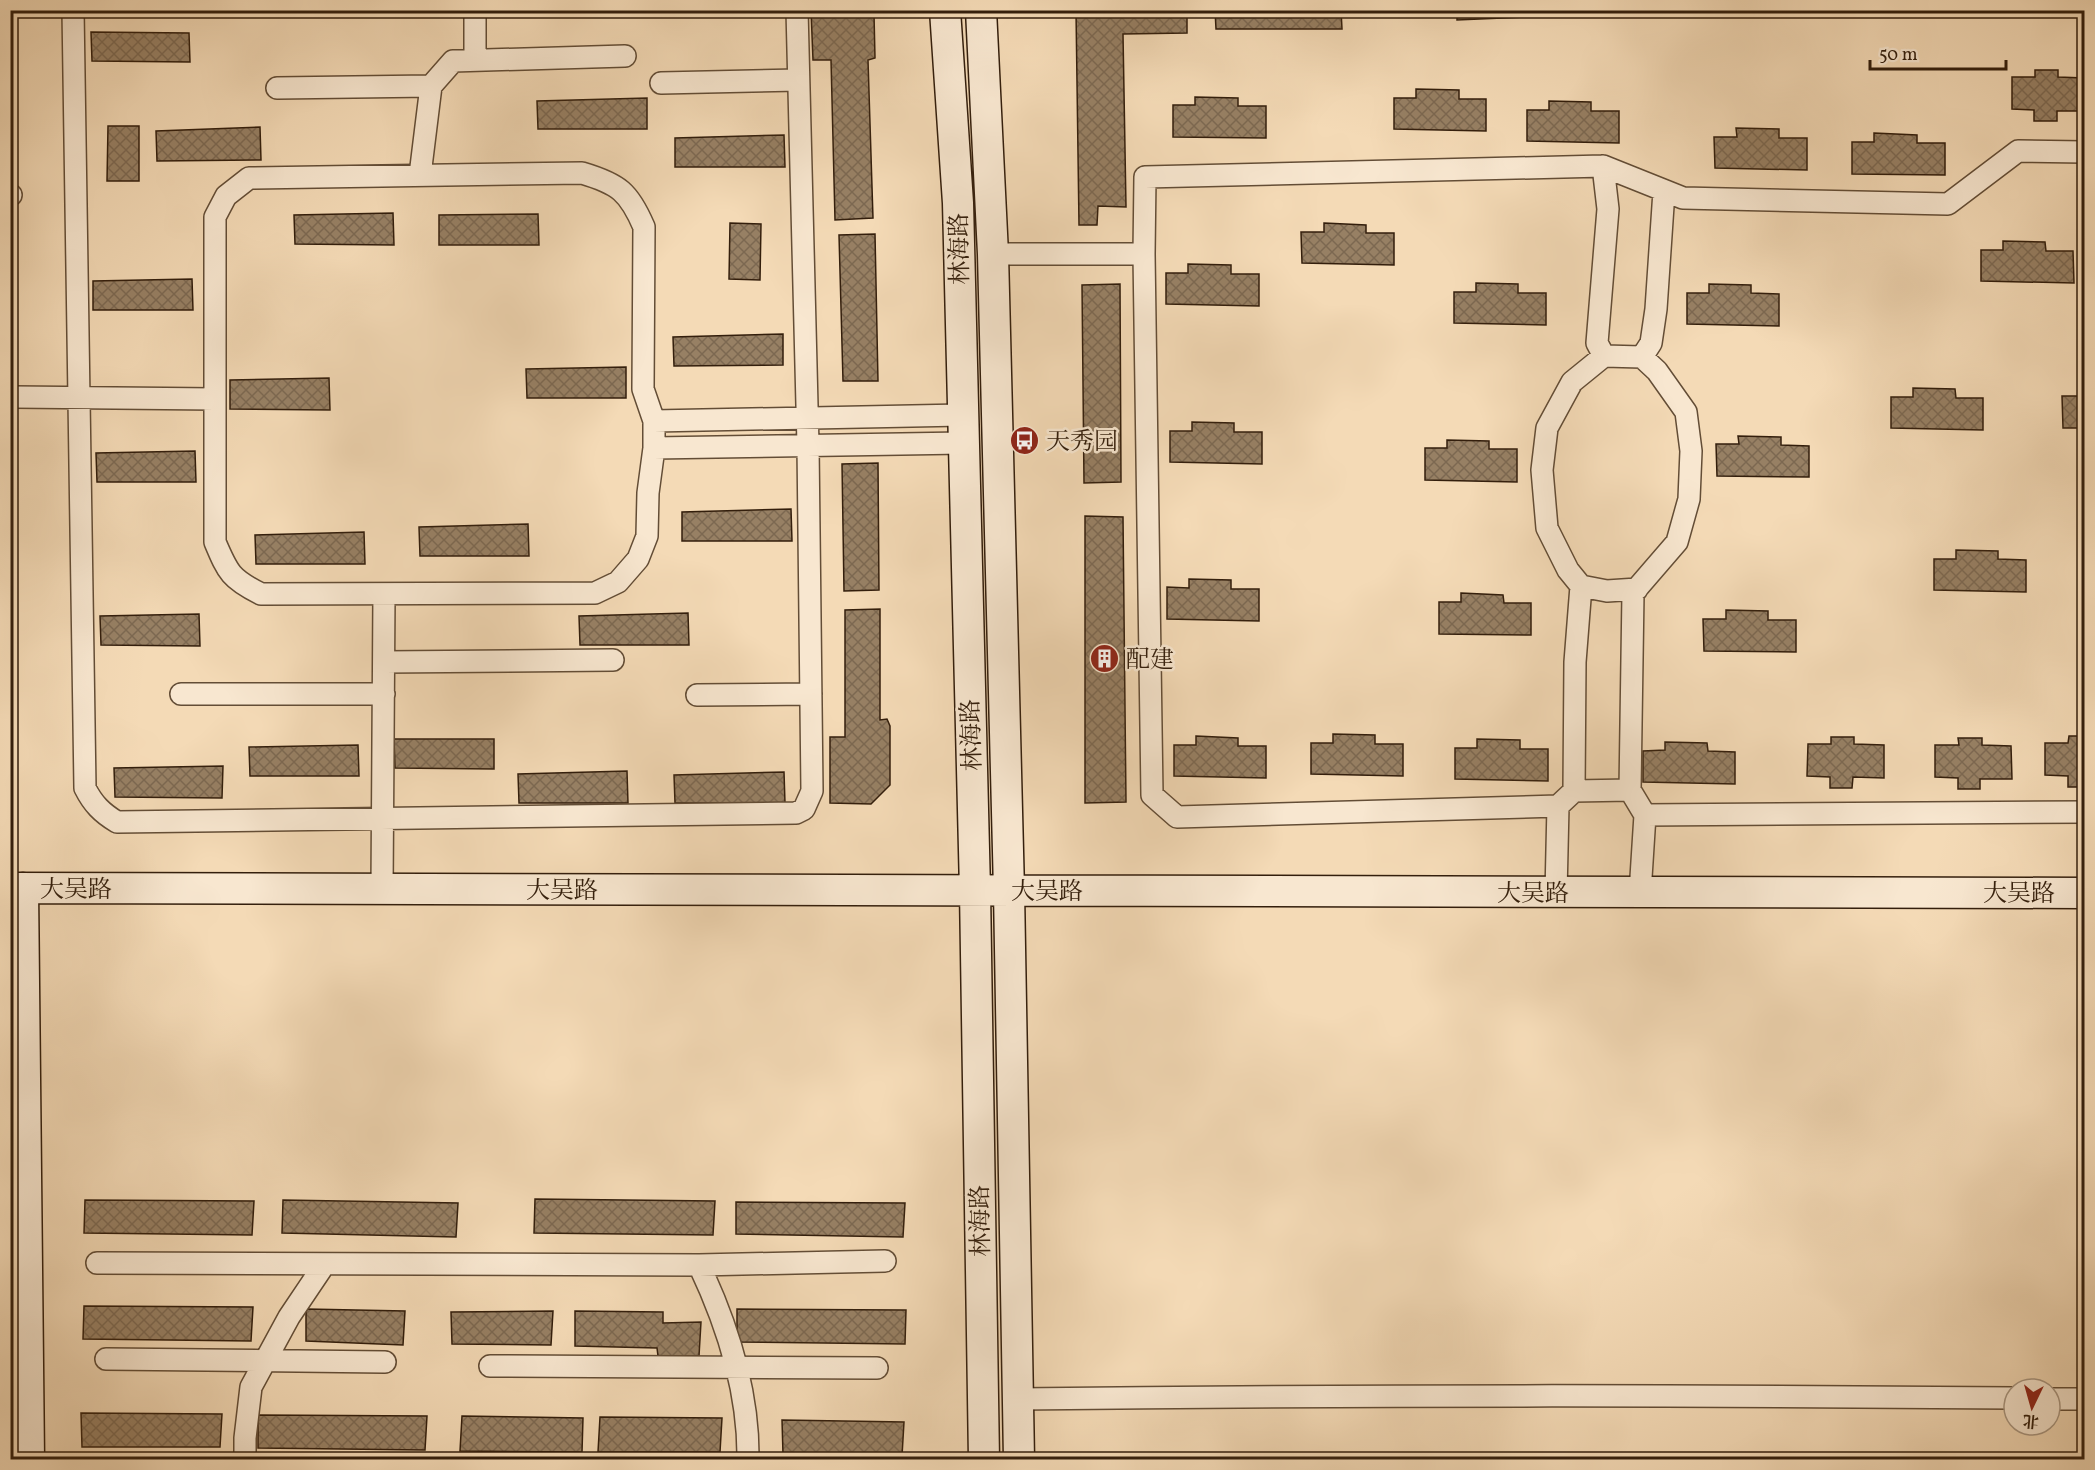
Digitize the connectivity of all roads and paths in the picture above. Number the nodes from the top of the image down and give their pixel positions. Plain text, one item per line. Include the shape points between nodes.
1 (73, 10) edge
2 (475, 10) edge
3 (797, 10) edge
4 (945, 10) edge
5 (981, 10) edge
6 (625, 56) dead end
7 (475, 60) junction
8 (798, 80) junction
9 (661, 83) dead end
10 (431, 86) junction
11 (277, 88) dead end
12 (2085, 152) edge
13 (1603, 166) junction
14 (420, 175) junction
15 (1664, 191) junction
16 (993, 254) junction
17 (1144, 254) junction
18 (1604, 356) junction
19 (1642, 357) junction
20 (14, 397) dead end
21 (79, 398) junction
22 (215, 399) junction
23 (807, 418) junction
24 (654, 421) junction
25 (962, 429) junction
26 (808, 445) junction
27 (654, 448) junction
28 (1581, 586) junction
29 (1637, 589) junction
30 (384, 594) junction
31 (613, 660) dead end
32 (384, 662) junction
33 (181, 694) dead end
34 (384, 694) junction
35 (811, 694) junction
36 (697, 695) dead end
37 (1630, 790) junction
38 (1574, 791) junction
39 (1558, 806) junction
40 (2085, 812) edge
41 (1645, 815) junction
42 (383, 818) junction
43 (17, 888) edge
44 (382, 890) junction
45 (975, 890) junction
46 (1010, 891) junction
47 (1556, 893) junction
48 (1640, 893) junction
49 (2085, 893) edge
50 (885, 1261) dead end
51 (97, 1263) dead end
52 (324, 1264) junction
53 (699, 1265) junction
54 (106, 1359) dead end
55 (266, 1361) junction
56 (385, 1362) dead end
57 (490, 1366) dead end
58 (737, 1368) junction
59 (877, 1368) dead end
60 (2002, 1398) edge
61 (1018, 1399) junction
62 (2062, 1399) edge
63 (2085, 1399) edge
64 (29, 1460) edge
65 (245, 1460) edge
66 (748, 1460) edge
67 (984, 1460) edge
68 (1019, 1460) edge

1 - 21 street
2 - 7 street
3 - 8 street
4 - 25 main road, 林海路 via 958,203
5 - 16 main road, 林海路
6 - 7 street
7 - 10 street via 453,61
8 - 9 street
8 - 23 street
10 - 11 street
10 - 14 street
12 - 15 street via 2018,151 1948,204 1683,198
13 - 15 street
13 - 17 street via 1145,177
13 - 18 street via 1608,208 1597,343
14 - 22 street via 249,178 226,196 215,218
14 - 24 street via 582,173 616,185 635,205 644,226 643,389
15 - 19 street via 1656,309 1651,343
16 - 17 street
16 - 46 main road, 林海路
17 - 39 street via 1152,795 1177,817
18 - 19 street
18 - 28 street via 1572,382 1547,428 1542,470 1546,528
19 - 29 street via 1686,412 1691,451 1689,499 1677,542
20 - 21 street
21 - 22 street
21 - 42 street via 85,788 92,802 117,822
22 - 30 street via 215,542 225,567 240,583 261,594
23 - 24 street
23 - 25 street
23 - 26 street
24 - 27 street
25 - 26 street
25 - 45 main road, 林海路
26 - 27 street
26 - 35 street
27 - 30 street via 646,536 638,559 618,582 595,594
28 - 29 street via 1607,591
28 - 38 street via 1575,662
29 - 37 street via 1633,592
30 - 32 street
31 - 32 street
32 - 34 street
33 - 34 street
34 - 42 street
35 - 36 street
35 - 42 street via 812,791 804,809 796,813
37 - 38 street
37 - 41 street
38 - 39 street
39 - 47 street
40 - 41 street
41 - 48 street
42 - 44 street
43 - 44 main road, 大吴路
43 - 64 main road
44 - 45 main road, 大吴路
45 - 46 main road, 大吴路
45 - 67 main road, 林海路
46 - 47 main road, 大吴路
46 - 61 main road, 林海路
47 - 48 main road, 大吴路
48 - 49 main road, 大吴路
50 - 53 street
51 - 52 street
52 - 53 street
52 - 55 street
53 - 58 street via 715,1298
54 - 55 street
55 - 56 street
55 - 65 street via 251,1388
57 - 58 street
58 - 59 street
58 - 66 street via 746,1413
60 - 61 street
61 - 68 main road, 林海路
62 - 63 street

